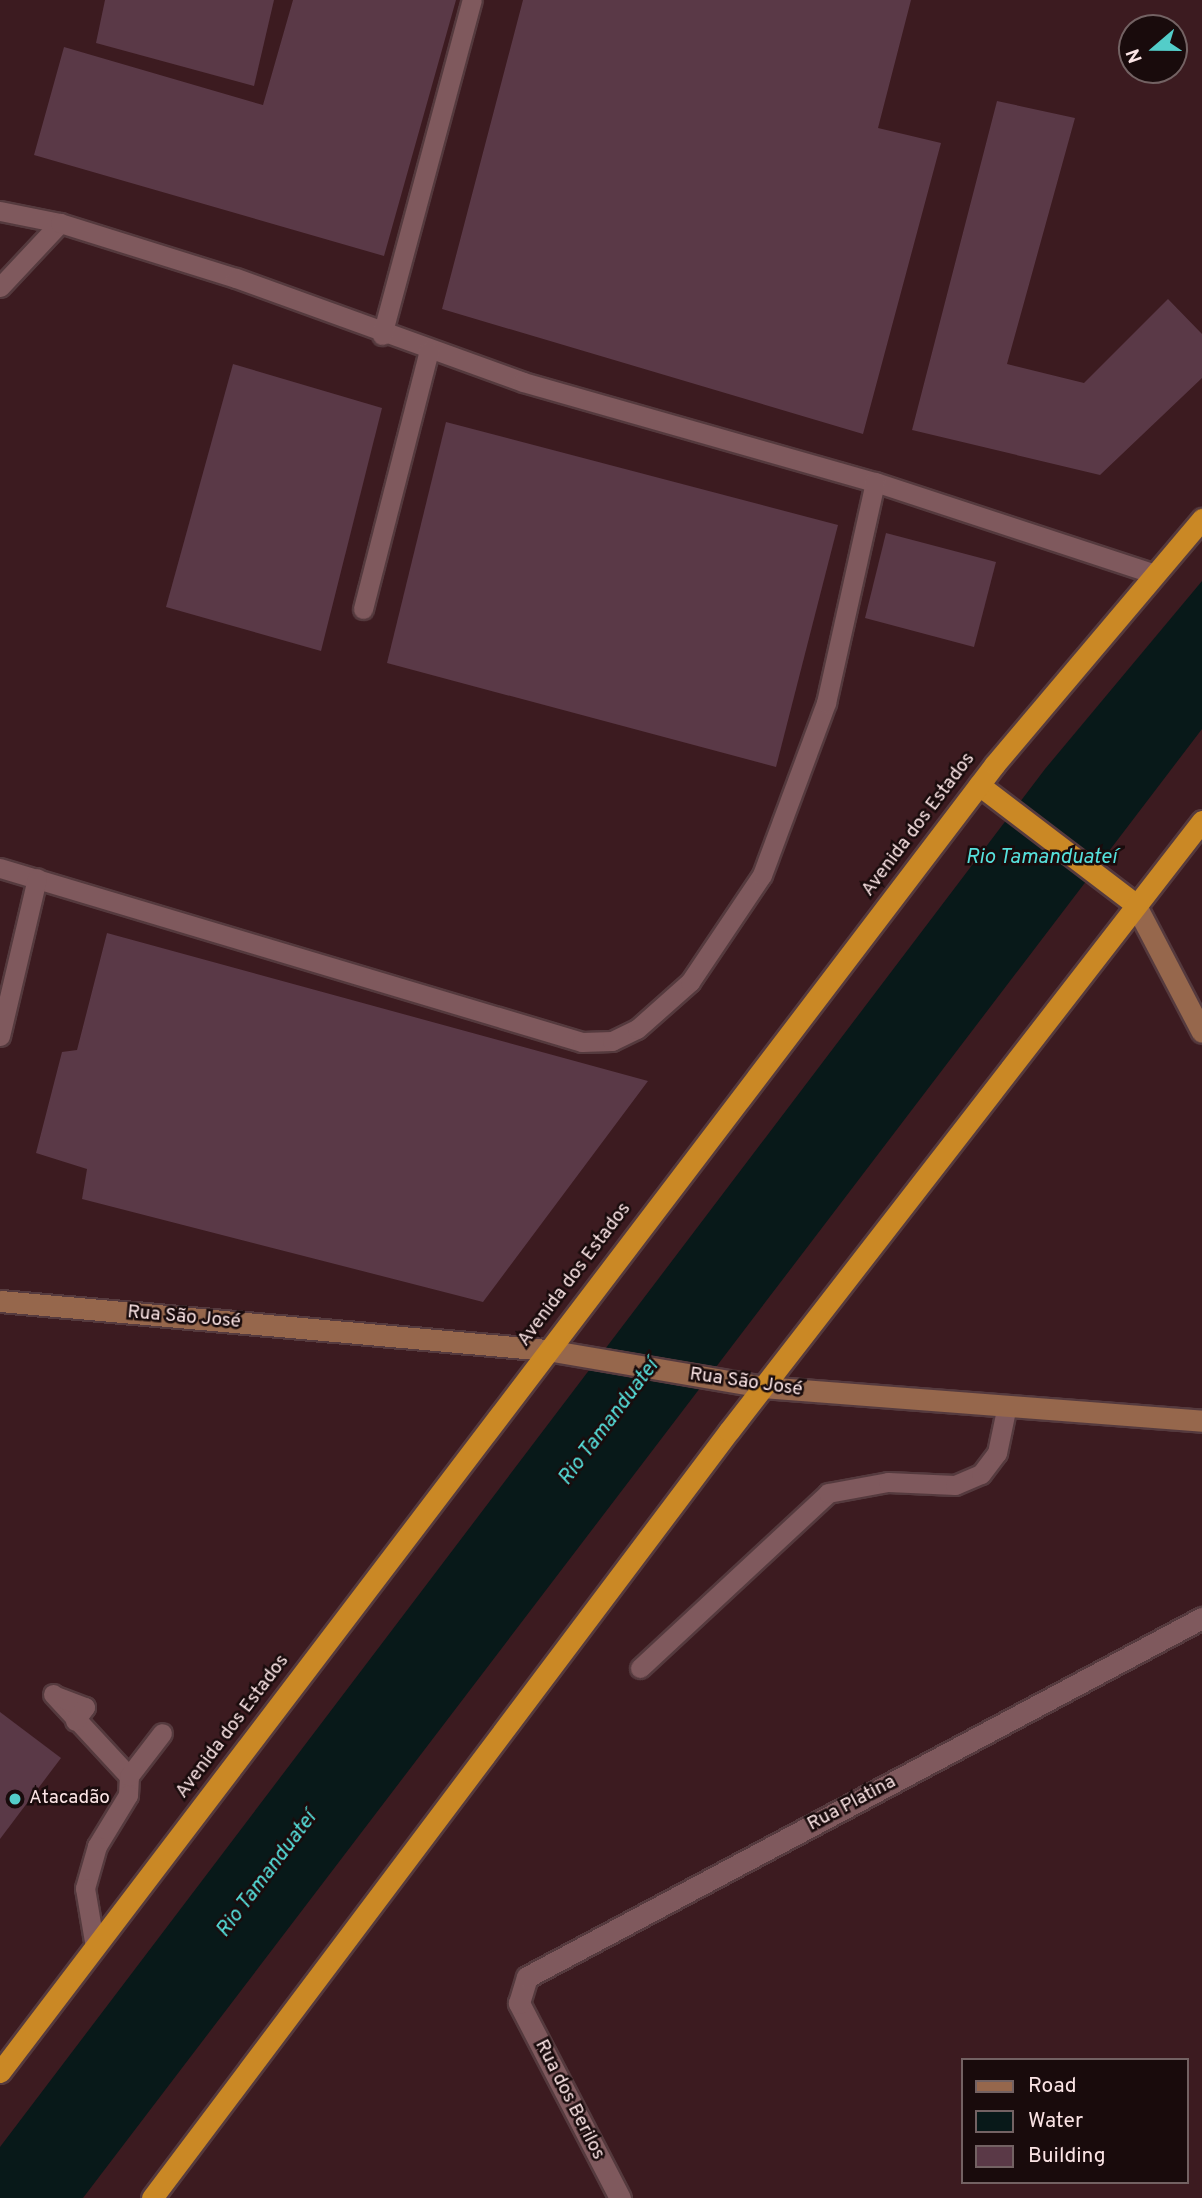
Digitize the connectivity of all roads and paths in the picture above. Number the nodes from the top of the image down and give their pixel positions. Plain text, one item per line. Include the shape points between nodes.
1 (472, 0) edge
2 (0, 211) edge
3 (60, 223) junction
4 (0, 287) edge
5 (382, 335) junction
6 (429, 351) junction
7 (875, 482) junction
8 (1202, 519) edge
9 (1151, 573) junction
10 (363, 609) dead end
11 (979, 785) junction
12 (1202, 821) edge
13 (0, 868) edge
14 (37, 877) junction
15 (1135, 904) junction
16 (1202, 1032) edge
17 (0, 1035) edge
18 (0, 1301) edge
19 (547, 1350) junction
20 (763, 1387) junction
21 (1007, 1405) junction
22 (1202, 1413) edge
23 (1176, 1416) junction
24 (1202, 1421) edge
25 (1202, 1618) edge
26 (640, 1668) dead end
27 (80, 1714) dead end
28 (162, 1733) dead end
29 (129, 1776) junction
30 (95, 1947) junction
31 (519, 2003) joint
32 (0, 2072) edge
33 (152, 2198) edge
34 (620, 2198) edge

1 - 5 lane
2 - 3 lane
3 - 4 lane
3 - 5 lane via 236,278
5 - 6 lane
6 - 7 lane
6 - 10 lane
7 - 9 lane
7 - 14 lane via 826,703 762,875 690,982 638,1030 612,1041 583,1042
8 - 9 highway, Avenida dos Estados
9 - 11 highway, Avenida dos Estados
11 - 15 highway
11 - 19 highway, Avenida dos Estados
12 - 15 highway
13 - 14 lane
14 - 17 lane
15 - 16 main road
15 - 20 highway
18 - 19 main road, Rua São José
19 - 20 main road, Rua São José
19 - 30 highway, Avenida dos Estados
20 - 21 main road, Rua São José
20 - 33 highway
21 - 23 main road, Rua São José
21 - 26 lane via 997,1453 981,1474 955,1485 888,1482 828,1493
22 - 23 main road
23 - 24 main road, Rua São José
25 - 31 street, Rua Platina via 527,1977
27 - 29 lane
28 - 29 lane
29 - 30 lane via 128,1795 97,1846 85,1888
30 - 32 highway, Avenida dos Estados
31 - 34 street, Rua dos Berilos

